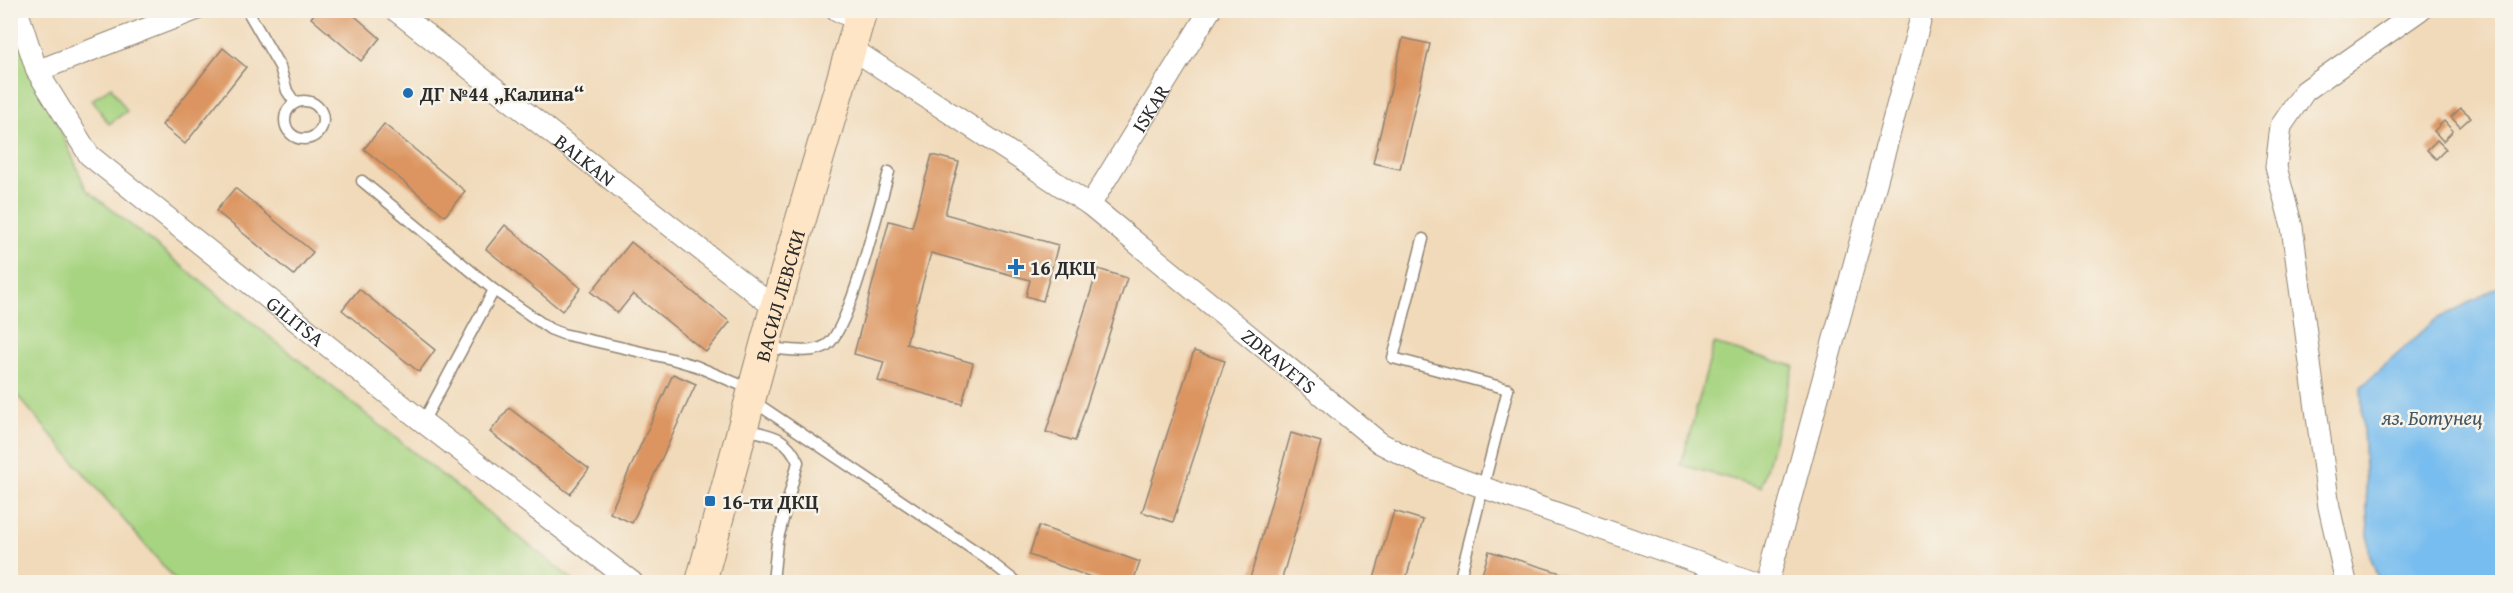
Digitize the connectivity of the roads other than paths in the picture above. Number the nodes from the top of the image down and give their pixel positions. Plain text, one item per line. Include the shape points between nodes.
1 (17, 10) edge
2 (195, 10) edge
3 (247, 10) edge
4 (395, 10) edge
5 (1210, 10) edge
6 (1923, 10) edge
7 (2420, 10) edge
8 (853, 23) edge
9 (37, 71) junction
10 (295, 103) dead end
11 (889, 172) dead end
12 (362, 180) dead end
13 (1090, 205) junction
14 (1423, 239) dead end
15 (494, 291) junction
16 (775, 308) junction
17 (764, 348) junction
18 (752, 395) junction
19 (423, 422) junction
20 (742, 429) junction
21 (1482, 487) junction
22 (633, 582) edge
23 (701, 582) edge
24 (773, 582) edge
25 (1016, 582) edge
26 (1459, 582) edge
27 (1753, 582) edge
28 (1768, 582) edge
29 (2346, 582) edge

1 - 9 street, GILITSA
2 - 9 street
3 - 10 lane
4 - 16 street, BALKAN
5 - 13 street, ISKAR
6 - 28 street
7 - 29 street via 2305,91 2281,126 2276,167 2292,227 2329,507
8 - 13 street, ZDRAVETS
8 - 16 street, ВАСИЛ ЛЕВСКИ
9 - 19 street, GILITSA via 89,155
11 - 17 lane via 849,309 837,336 825,346 811,350
12 - 15 lane
13 - 21 street, ZDRAVETS via 1380,443 1425,466
14 - 21 lane via 1393,358 1508,389
15 - 18 lane via 550,329 696,366
15 - 19 lane
16 - 17 street, ВАСИЛ ЛЕВСКИ
17 - 18 street, ВАСИЛ ЛЕВСКИ
18 - 20 street, ВАСИЛ ЛЕВСКИ
18 - 25 lane
19 - 22 street, GILITSA
20 - 23 street, ВАСИЛ ЛЕВСКИ
20 - 24 lane via 781,439 798,462 777,543
21 - 26 lane
21 - 27 street, ZDRAVETS

